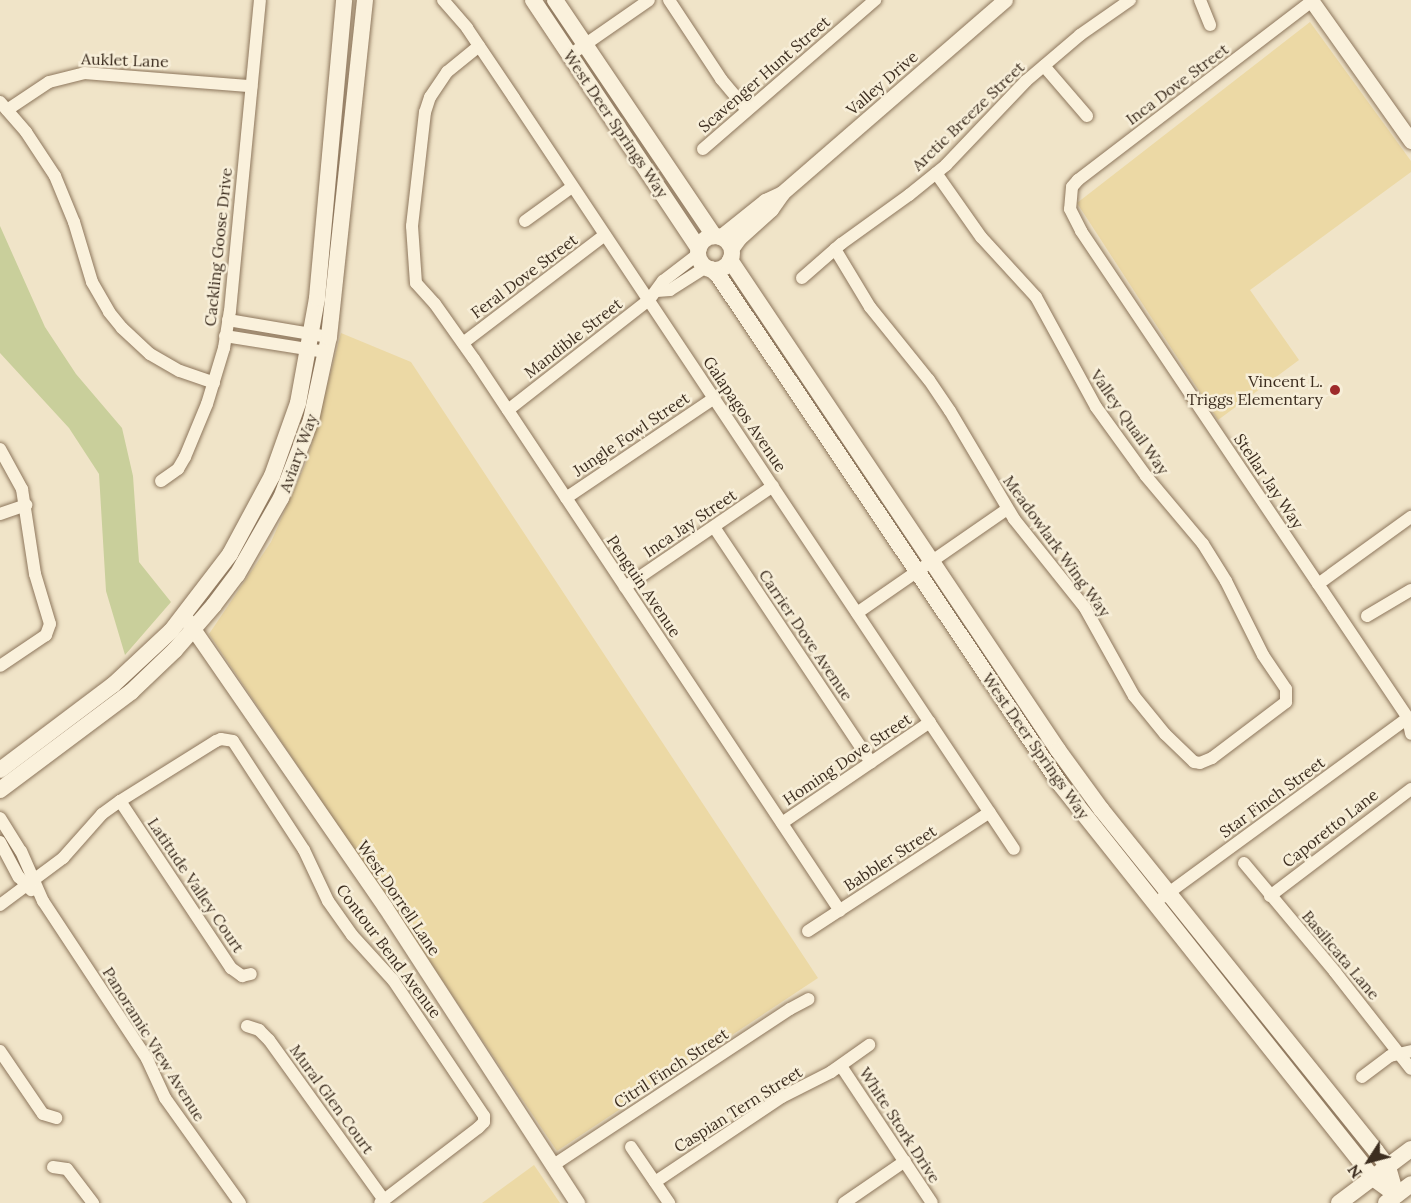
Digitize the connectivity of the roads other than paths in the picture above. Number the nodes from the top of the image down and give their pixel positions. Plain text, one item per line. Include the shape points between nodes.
1 (260, 0) edge
2 (344, 0) edge
3 (365, 0) edge
4 (443, 0) edge
5 (532, 0) edge
6 (555, 0) edge
7 (649, 0) edge
8 (669, 0) edge
9 (875, 0) edge
10 (1005, 0) edge
11 (1130, 0) edge
12 (1200, 0) edge
13 (1312, 0) edge
14 (1210, 25) dead end
15 (585, 45) junction
16 (479, 46) junction
17 (570, 55) junction
18 (1044, 66) junction
19 (251, 86) junction
20 (4, 106) edge
21 (747, 110) junction
22 (1087, 116) dead end
23 (1411, 141) edge
24 (703, 149) dead end
25 (936, 173) junction
26 (572, 187) junction
27 (1069, 199) joint
28 (525, 220) dead end
29 (605, 236) junction
30 (724, 245) junction
31 (835, 249) junction
32 (703, 260) junction
33 (802, 278) dead end
34 (653, 295) junction
35 (228, 320) junction
36 (225, 336) junction
37 (310, 342) junction
38 (463, 343) junction
39 (328, 345) junction
40 (214, 382) junction
41 (714, 398) junction
42 (508, 410) junction
43 (0, 449) edge
44 (161, 481) dead end
45 (773, 486) junction
46 (566, 498) junction
47 (26, 505) junction
48 (1007, 509) junction
49 (0, 514) edge
50 (1411, 517) edge
51 (714, 527) junction
52 (925, 567) junction
53 (1318, 584) junction
54 (625, 586) junction
55 (1410, 592) edge
56 (857, 613) junction
57 (1367, 616) dead end
58 (189, 623) junction
59 (0, 666) edge
60 (1410, 719) edge
61 (930, 722) junction
62 (1411, 734) edge
63 (871, 762) junction
64 (1200, 763) joint
65 (0, 770) edge
66 (1411, 789) edge
67 (0, 790) edge
68 (120, 801) junction
69 (990, 812) junction
70 (0, 818) edge
71 (782, 823) junction
72 (0, 842) edge
73 (1014, 849) dead end
74 (1244, 863) dead end
75 (30, 882) junction
76 (1270, 896) junction
77 (1161, 898) junction
78 (0, 905) edge
79 (840, 911) junction
80 (808, 931) dead end
81 (251, 974) dead end
82 (809, 999) dead end
83 (247, 1026) dead end
84 (869, 1045) dead end
85 (0, 1051) edge
86 (1411, 1051) edge
87 (1398, 1053) junction
88 (841, 1066) junction
89 (1411, 1069) edge
90 (1362, 1077) dead end
91 (56, 1118) dead end
92 (631, 1147) dead end
93 (1411, 1149) edge
94 (905, 1161) junction
95 (552, 1166) junction
96 (53, 1167) dead end
97 (1388, 1167) junction
98 (1373, 1178) junction
99 (655, 1182) junction
100 (1411, 1184) edge
101 (1395, 1200) edge
102 (382, 1202) edge
103 (93, 1203) edge
104 (240, 1203) edge
105 (577, 1203) edge
106 (669, 1203) edge
107 (844, 1203) edge
108 (932, 1203) edge
109 (1339, 1203) edge

1 - 19 street, Cackling Goose Drive
2 - 37 main road, Aviary Way
3 - 39 main road, Aviary Way
4 - 16 street, Galapagos Avenue
5 - 17 main road, West Deer Springs Way
6 - 15 main road, West Deer Springs Way
7 - 15 street
8 - 21 street via 721,79
9 - 21 street, Scavenger Hunt Street
10 - 30 street, Valley Drive via 782,193 771,209 739,237
11 - 18 street, Arctic Breeze Street
12 - 14 street
13 - 23 street
13 - 27 street, Inca Dove Street via 1078,180
15 - 17 street
15 - 30 main road, West Deer Springs Way
16 - 26 street, Galapagos Avenue
16 - 38 street, Penguin Avenue via 447,72 424,112 412,226 416,284
17 - 32 main road, West Deer Springs Way
18 - 22 street
18 - 25 street, Arctic Breeze Street
19 - 20 street, Auklet Lane via 84,73 49,82
19 - 35 street, Cackling Goose Drive
20 - 40 street via 55,176 92,282 109,312 150,354 180,371
21 - 24 street, Scavenger Hunt Street
25 - 31 street, Arctic Breeze Street
25 - 64 street, Valley Quail Way via 981,237 1036,297 1102,416 1203,544 1226,580 1263,655 1286,689 1288,696 1280,707 1212,759
26 - 28 street
26 - 29 street, Galapagos Avenue
27 - 53 street, Stellar Jay Way via 1081,231
29 - 34 street, Galapagos Avenue
29 - 38 street, Feral Dove Street
30 - 32 main road via 704,240
30 - 32 main road via 722,268
30 - 52 main road, West Deer Springs Way
31 - 33 street, Arctic Breeze Street
31 - 48 street, Meadowlark Wing Way via 870,307 950,411
32 - 34 street, Mandible Street via 663,281
32 - 52 main road, West Deer Springs Way via 722,281
34 - 41 street, Galapagos Avenue
34 - 42 street, Mandible Street
35 - 36 street, Cackling Goose Drive
35 - 37 street
36 - 37 street
36 - 40 street, Cackling Goose Drive
37 - 39 street
37 - 58 main road, Aviary Way via 293,420 262,497
38 - 42 street, Penguin Avenue
39 - 58 main road, Aviary Way via 307,431 281,498 248,558
40 - 44 street, Cackling Goose Drive via 185,457 178,469
41 - 45 street, Galapagos Avenue
41 - 46 street, Jungle Fowl Street
42 - 46 street, Penguin Avenue
43 - 47 street via 15,473
45 - 51 street, Inca Jay Street
45 - 56 street, Galapagos Avenue
46 - 54 street, Penguin Avenue
47 - 49 street
47 - 59 street via 35,574 50,624 46,635
48 - 52 street
48 - 64 street, Meadowlark Wing Way via 1085,608 1134,696 1174,743
50 - 53 street
51 - 54 street, Inca Jay Street
51 - 63 street, Carrier Dove Avenue
52 - 56 street
52 - 77 main road, West Deer Springs Way
53 - 60 street, Stellar Jay Way
54 - 71 street, Penguin Avenue
55 - 57 street
56 - 61 street, Galapagos Avenue
58 - 65 main road, Aviary Way
58 - 67 main road, Aviary Way via 131,692
58 - 95 street, West Dorrell Lane via 385,908
60 - 62 street
60 - 77 street, Star Finch Street
61 - 63 street, Homing Dove Street
61 - 69 street, Galapagos Avenue
63 - 71 street, Homing Dove Street
66 - 76 street, Caporetto Lane
68 - 75 street via 102,814 63,858
68 - 81 street, Latitude Valley Court via 231,968 243,976
68 - 102 street, Contour Bend Avenue via 216,741 228,739 304,850 328,901 352,935 393,980 482,1112 484,1122
69 - 73 street, Galapagos Avenue
69 - 79 street, Babbler Street
70 - 75 street, Panoramic View Avenue via 18,845
71 - 79 street, Penguin Avenue
72 - 75 street, Panoramic View Avenue
74 - 76 street, Basilicata Lane
75 - 78 street
75 - 104 street, Panoramic View Avenue via 141,1049 165,1098
76 - 87 street, Basilicata Lane
77 - 97 main road, West Deer Springs Way
77 - 98 main road, West Deer Springs Way
79 - 80 street, Babbler Street
82 - 95 street, Citril Finch Street
83 - 102 street, Mural Glen Court via 259,1030 270,1041
84 - 88 street, Caspian Tern Street
85 - 91 street via 43,1114
86 - 87 street
87 - 89 street, Basilicata Lane
87 - 90 street
88 - 94 street, White Stork Drive
88 - 99 street, Caspian Tern Street via 782,1097
92 - 99 street
93 - 97 main road
94 - 107 street
94 - 108 street, White Stork Drive
95 - 105 street, West Dorrell Lane
96 - 103 street via 67,1169
97 - 98 main road
97 - 101 main road, West Deer Springs Way
98 - 101 main road, West Deer Springs Way
98 - 109 main road
99 - 106 street
100 - 101 main road

